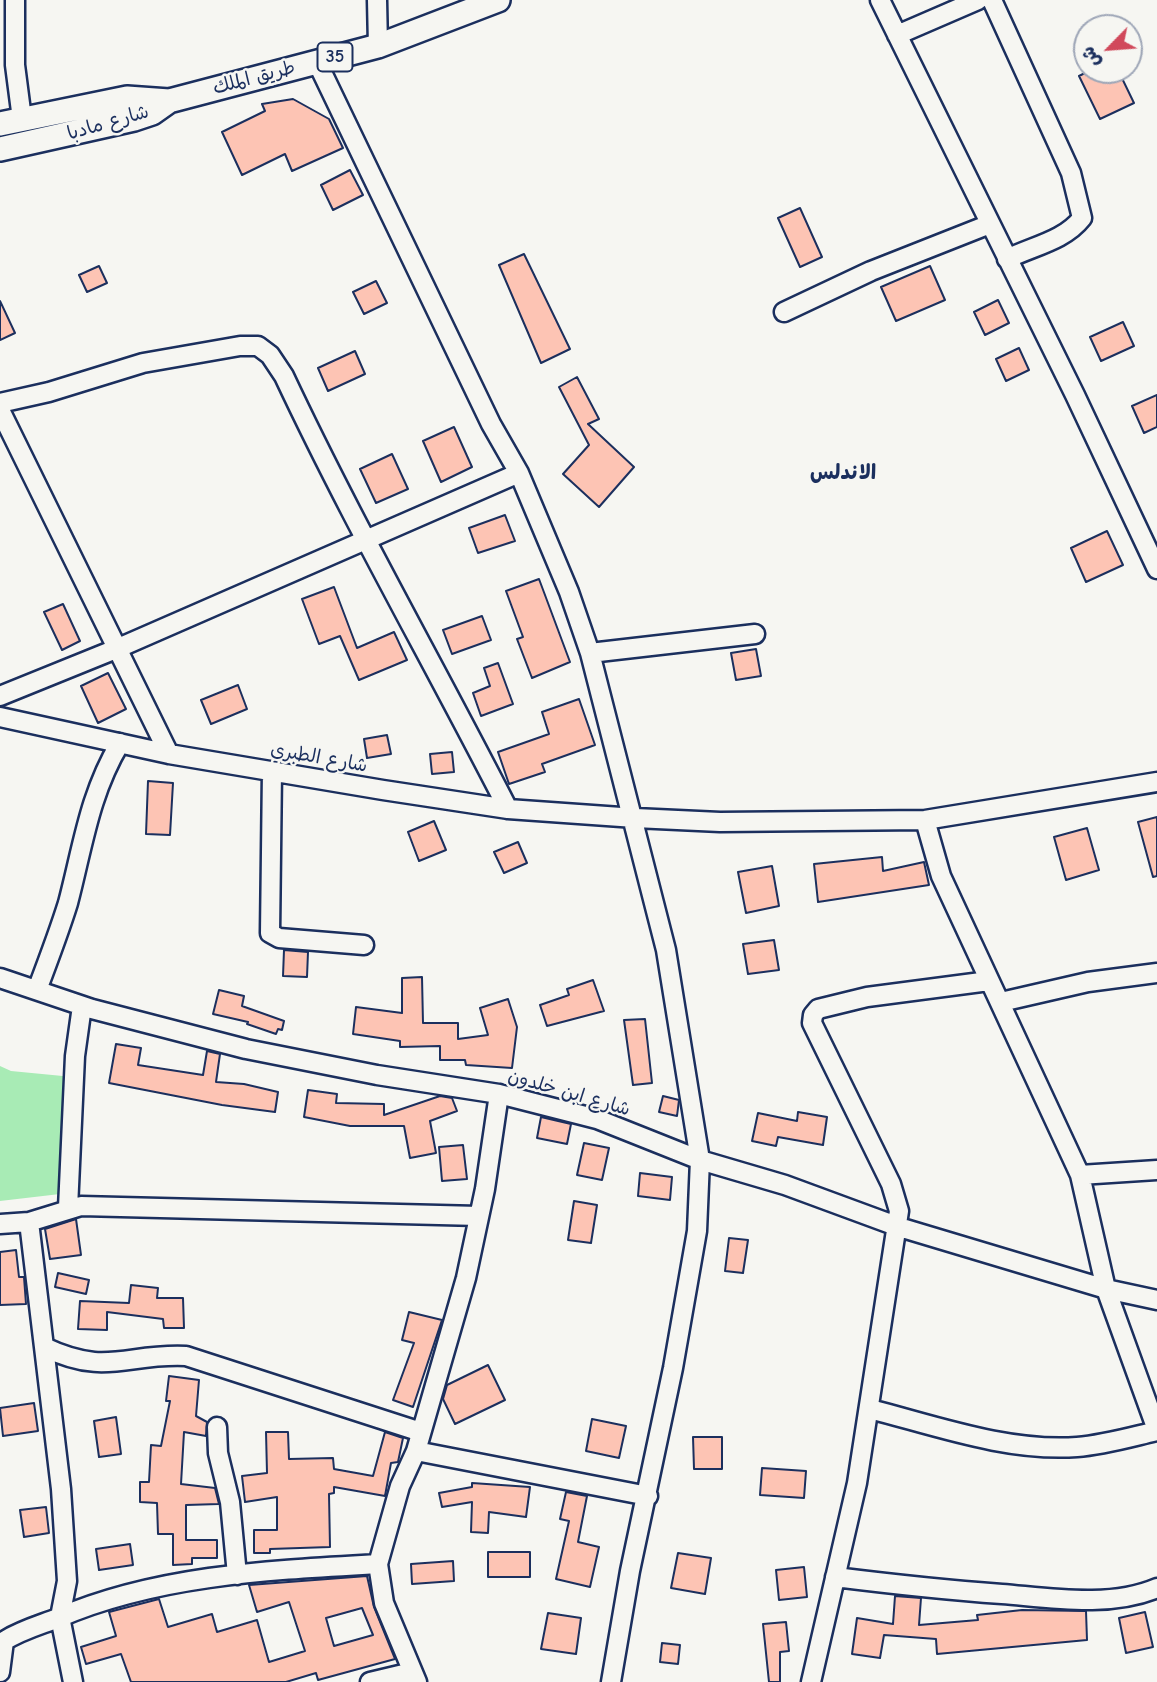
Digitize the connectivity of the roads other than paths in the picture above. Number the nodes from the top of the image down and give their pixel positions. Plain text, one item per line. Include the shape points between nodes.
1 (15, 0) edge
2 (377, 0) edge
3 (498, 0) edge
4 (880, 0) edge
5 (978, 0) edge
6 (992, 0) edge
7 (897, 35) junction
8 (378, 46) junction
9 (317, 62) junction
10 (169, 101) junction
11 (11, 122) edge
12 (0, 149) edge
13 (990, 224) junction
14 (1007, 259) junction
15 (784, 312) dead end
16 (0, 403) edge
17 (0, 410) edge
18 (519, 472) junction
19 (368, 539) junction
20 (1157, 569) edge
21 (755, 634) dead end
22 (116, 649) junction
23 (590, 653) junction
24 (0, 696) edge
25 (0, 717) edge
26 (120, 743) junction
27 (169, 754) junction
28 (272, 771) junction
29 (1157, 782) edge
30 (508, 809) junction
31 (635, 818) junction
32 (925, 820) junction
33 (364, 945) dead end
34 (1157, 973) edge
35 (0, 978) edge
36 (989, 981) junction
37 (37, 990) junction
38 (1001, 1002) junction
39 (82, 1006) junction
40 (499, 1094) junction
41 (700, 1160) junction
42 (1157, 1170) edge
43 (1080, 1175) junction
44 (68, 1208) junction
45 (479, 1216) junction
46 (29, 1222) junction
47 (0, 1224) edge
48 (899, 1227) junction
49 (1105, 1289) junction
50 (1157, 1300) edge
51 (44, 1347) junction
52 (870, 1409) junction
53 (217, 1427) dead end
54 (1157, 1430) edge
55 (421, 1432) junction
56 (416, 1451) junction
57 (648, 1496) junction
58 (379, 1564) junction
59 (237, 1575) junction
60 (835, 1577) junction
61 (1157, 1588) edge
62 (60, 1617) junction
63 (0, 1672) edge
64 (414, 1677) edge
65 (73, 1682) edge
66 (370, 1682) edge
67 (611, 1682) edge
68 (811, 1682) edge

1 - 11 street
2 - 8 street
3 - 8 main road, طريق الملك / 35
4 - 7 street
5 - 7 street
6 - 14 street via 1071,173 1082,218 1073,230
7 - 13 street
8 - 9 main road, طريق الملك / 35
9 - 10 main road, طريق الملك / 35
9 - 18 street via 491,424
10 - 11 main road, شارع مادبا / 35 via 127,98
10 - 12 main road, شارع مادبا / 35 via 134,119
13 - 14 street
13 - 15 street
14 - 20 street
16 - 19 street via 49,393 143,363 258,346 284,376
17 - 22 street
18 - 19 street
18 - 23 street
19 - 22 street
19 - 30 street
21 - 23 street
22 - 24 street
22 - 27 street
23 - 31 street
25 - 26 street, شارع الطبري
26 - 27 street, شارع الطبري
26 - 37 street via 86,821 67,905
27 - 28 street, شارع الطبري
28 - 30 street, شارع الطبري
28 - 33 street via 270,933 279,938
29 - 32 street, شارع الطبري
30 - 31 street, شارع الطبري
31 - 32 street, شارع الطبري
31 - 41 street via 666,950
32 - 36 street via 941,876
34 - 38 street via 1088,982
35 - 37 street, شارع ابن خلدون
36 - 38 street
36 - 48 street via 867,997 818,1009 813,1015 812,1023 891,1184
37 - 39 street, شارع ابن خلدون
38 - 43 street
39 - 40 street, شارع ابن خلدون via 259,1052
39 - 44 street via 73,1082
40 - 41 street, شارع ابن خلدون via 597,1119
40 - 45 street
41 - 48 street, شارع ابن خلدون
41 - 57 street via 696,1231
42 - 43 street
43 - 49 street
44 - 45 street via 113,1205
44 - 46 street
45 - 55 street via 466,1278
46 - 47 street
46 - 51 street
48 - 49 street, شارع ابن خلدون
48 - 52 street
49 - 50 street, شارع ابن خلدون
49 - 54 street
51 - 55 street via 86,1363 186,1356
51 - 62 street via 66,1560
52 - 54 street via 962,1433 1041,1446 1078,1447
52 - 60 street
53 - 59 street
55 - 56 street
56 - 57 street
56 - 58 street via 400,1486
57 - 67 street
58 - 59 street
58 - 64 street via 384,1603
59 - 62 street via 118,1596
60 - 61 street via 935,1590 1072,1599 1124,1596
60 - 68 street
62 - 63 street via 4,1640
62 - 65 street
64 - 66 street

